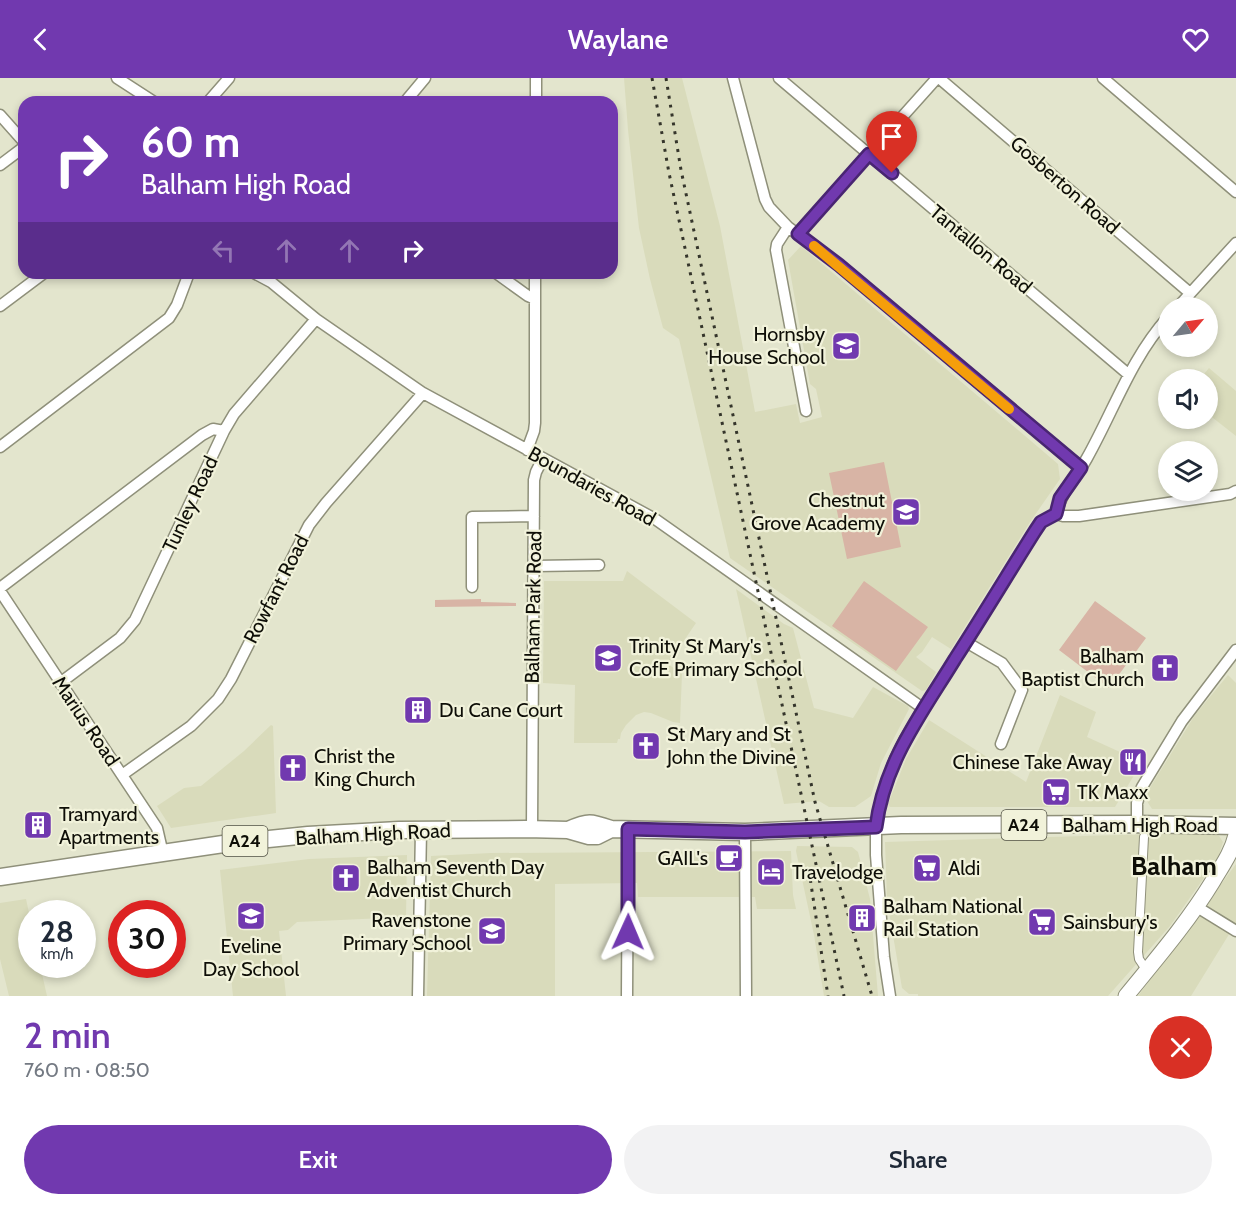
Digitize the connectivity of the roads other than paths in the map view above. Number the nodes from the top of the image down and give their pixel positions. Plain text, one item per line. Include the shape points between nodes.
1 (117, 78) edge
2 (229, 78) edge
3 (424, 78) edge
4 (536, 78) edge
5 (733, 78) edge
6 (779, 78) edge
7 (938, 78) edge
8 (1103, 78) edge
9 (145, 96) edge
10 (213, 96) edge
11 (410, 96) edge
12 (536, 96) edge
13 (0, 115) edge
14 (18, 135) edge
15 (18, 152) edge
16 (869, 154) junction
17 (0, 165) edge
18 (1236, 192) edge
19 (788, 226) junction
20 (798, 234) junction
21 (1236, 243) edge
22 (36, 279) edge
23 (187, 279) edge
24 (265, 279) edge
25 (273, 279) edge
26 (505, 279) edge
27 (535, 279) edge
28 (271, 282) junction
29 (1190, 293) junction
30 (1187, 297) edge
31 (535, 299) junction
32 (0, 306) edge
33 (316, 319) junction
34 (1158, 329) edge
35 (1128, 374) junction
36 (423, 393) junction
37 (806, 411) dead end
38 (224, 431) junction
39 (0, 447) edge
40 (527, 450) junction
41 (543, 458) junction
42 (1081, 468) junction
43 (1236, 491) edge
44 (1056, 514) junction
45 (534, 516) junction
46 (599, 565) dead end
47 (535, 566) junction
48 (472, 587) dead end
49 (0, 589) edge
50 (966, 642) junction
51 (1236, 650) edge
52 (60, 683) junction
53 (924, 709) junction
54 (1001, 744) dead end
55 (122, 775) junction
56 (1236, 826) edge
57 (876, 827) junction
58 (531, 829) junction
59 (628, 829) junction
60 (420, 830) junction
61 (1140, 830) junction
62 (745, 832) junction
63 (1236, 835) edge
64 (163, 854) junction
65 (0, 876) edge
66 (1197, 907) junction
67 (1236, 931) edge
68 (1148, 972) junction
69 (1133, 993) edge
70 (418, 996) edge
71 (627, 996) edge
72 (746, 996) edge
73 (890, 996) edge

1 - 9 street
2 - 10 street
3 - 11 street
4 - 12 street
5 - 19 street via 765,199
6 - 16 street, Tantallon Road
7 - 16 street
7 - 29 street, Gosberton Road
8 - 18 street
13 - 14 street
15 - 17 street
16 - 20 street
16 - 35 street, Tantallon Road
19 - 20 street
19 - 37 street via 776,250
20 - 42 street
21 - 29 street
22 - 32 street
23 - 39 street via 169,318
24 - 28 street, Boundaries Road
25 - 28 street
26 - 31 street
27 - 31 street
28 - 33 street, Boundaries Road
29 - 30 street
31 - 40 street via 535,423
33 - 36 street, Boundaries Road
33 - 38 street, Tunley Road
34 - 35 street
35 - 42 street
36 - 40 street, Boundaries Road
36 - 55 street, Rowfant Road via 309,525 231,679 211,708
38 - 49 street via 213,429 202,435
38 - 52 street, Tunley Road via 135,620 120,638
40 - 41 street, Boundaries Road
41 - 45 street, Balham Park Road via 534,476
41 - 53 street, Boundaries Road via 655,519
42 - 44 street via 1060,498
43 - 44 street via 1079,516
44 - 50 street via 1041,522
45 - 47 street, Balham Park Road
45 - 48 street via 472,517
46 - 47 street
47 - 58 street, Balham Park Road
49 - 52 street, Marius Road
50 - 53 street
50 - 54 street via 1002,663 1022,690
51 - 61 street via 1182,721 1142,788 1137,803
52 - 55 street, Marius Road
53 - 57 street via 895,759
55 - 64 street, Marius Road via 160,832
56 - 61 highway, Balham High Road / A24
57 - 61 highway, Balham High Road / A24
57 - 62 highway, Balham High Road / A24
57 - 73 street
58 - 59 highway, Balham High Road / A24 via 568,830 592,822 611,829
58 - 60 highway, Balham High Road / A24
59 - 62 highway, Balham High Road / A24
59 - 71 street
60 - 64 highway, Balham High Road / A24 via 308,835
60 - 70 street
61 - 68 street via 1137,952
62 - 72 street
63 - 66 main road
64 - 65 highway, Balham High Road / A24
66 - 67 street
66 - 68 main road
68 - 69 main road

